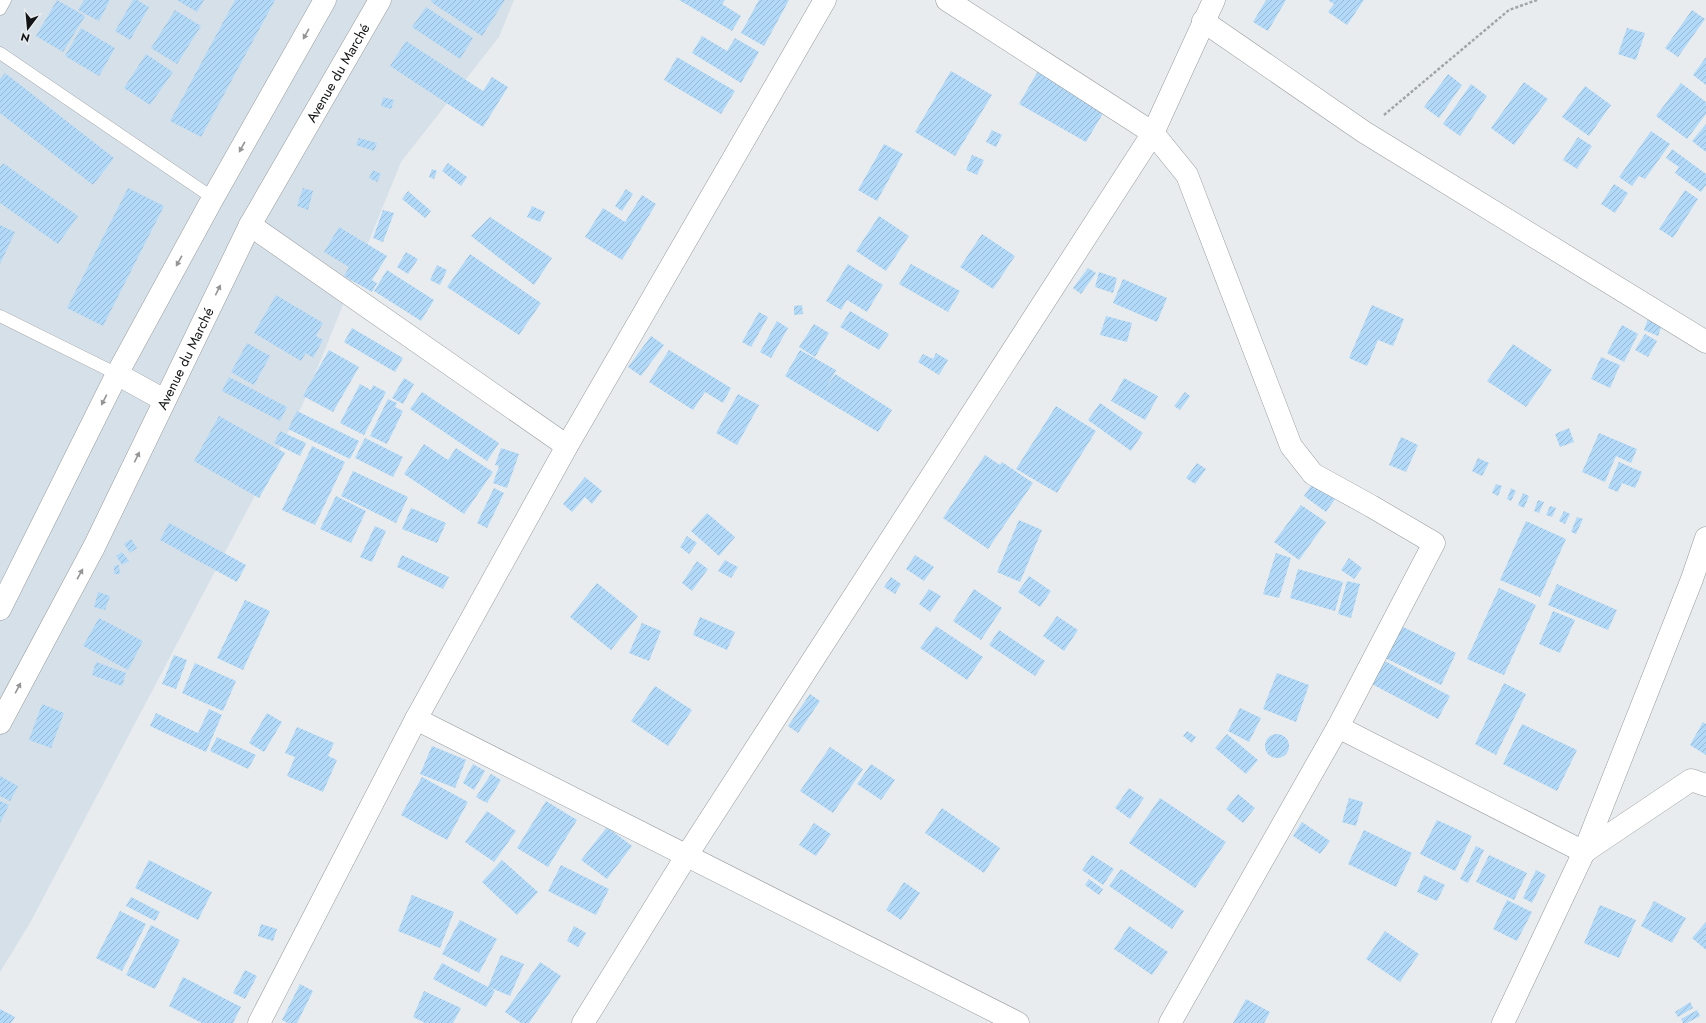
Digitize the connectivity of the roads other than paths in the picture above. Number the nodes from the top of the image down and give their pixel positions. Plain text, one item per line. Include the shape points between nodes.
1 (5, 0) edge
2 (325, 0) edge
3 (380, 0) edge
4 (825, 0) edge
5 (947, 0) edge
6 (1214, 0) edge
7 (0, 9) edge
8 (1203, 21) junction
9 (0, 53) edge
10 (1153, 133) junction
11 (214, 198) junction
12 (250, 225) junction
13 (0, 316) edge
14 (1706, 342) edge
15 (117, 374) junction
16 (164, 400) junction
17 (567, 446) junction
18 (1706, 538) edge
19 (0, 609) edge
20 (416, 719) junction
21 (0, 723) edge
22 (1338, 727) junction
23 (1706, 786) edge
24 (1584, 852) junction
25 (687, 855) junction
26 (259, 1023) edge
27 (583, 1023) edge
28 (1018, 1023) edge
29 (1170, 1023) edge
30 (1503, 1023) edge

1 - 7 lane
2 -> 11 street
3 - 12 street, Avenue du Marché
4 - 17 street
5 - 10 street
6 - 8 street
8 - 10 street
8 - 14 street via 1364,132
9 - 11 lane
10 - 22 street via 1187,175 1291,446 1313,474 1434,543
10 - 25 street
11 -> 15 street
16 -> 12 street, Avenue du Marché
12 - 17 street
13 - 15 lane
15 - 16 street
15 -> 19 street
21 -> 16 street, Avenue du Marché via 94,547
17 - 20 street
18 - 24 street via 1690,586
20 - 25 street
20 - 26 street
22 - 24 street
22 - 29 street
23 - 24 street via 1691,780
24 - 30 street
25 - 27 street
25 - 28 street

